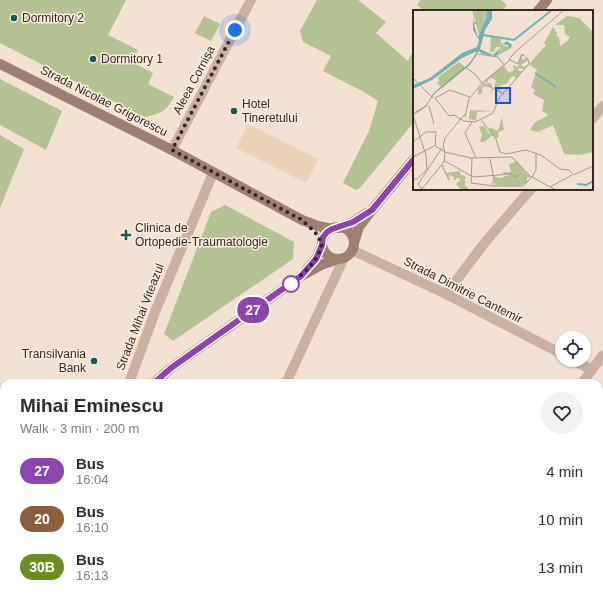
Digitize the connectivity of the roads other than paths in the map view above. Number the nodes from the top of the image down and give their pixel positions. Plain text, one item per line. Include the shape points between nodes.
1 (251, 0) edge
2 (547, 0) edge
3 (539, 10) edge
4 (0, 64) edge
5 (603, 106) edge
6 (593, 118) edge
7 (172, 150) junction
8 (413, 160) edge
9 (213, 173) junction
10 (530, 190) edge
11 (372, 210) junction
12 (302, 220) junction
13 (335, 228) junction
14 (322, 244) junction
15 (353, 246) junction
16 (341, 258) junction
17 (301, 276) junction
18 (446, 294) junction
19 (555, 350) edge
20 (603, 355) edge
21 (586, 367) edge
22 (592, 370) junction
23 (130, 379) edge
24 (159, 379) edge
25 (288, 379) edge
26 (585, 379) edge

1 - 7 street, Aleea Cornișa
2 - 3 main road
4 - 7 main road, Strada Nicolae Grigorescu
5 - 6 street
7 - 9 main road, Strada Nicolae Grigorescu
8 - 11 main road
9 - 12 main road, Strada Nicolae Grigorescu
9 - 23 street, Strada Mihai Viteazul via 155,312
10 - 18 street via 486,240
11 - 13 main road via 353,222
11 - 15 main road via 359,227
12 - 13 main road, Strada Nicolae Grigorescu via 318,226
12 - 14 main road, Strada Nicolae Grigorescu via 315,232
13 - 14 main road via 327,232
13 - 15 main road via 349,232 353,238
14 - 16 main road via 332,258
14 - 17 main road via 316,259
15 - 16 main road via 349,255
15 - 18 street, Strada Dimitrie Cantemir
16 - 17 main road
16 - 25 street
17 - 24 main road
18 - 19 street, Strada Dimitrie Cantemir
20 - 22 street
21 - 22 street
22 - 26 street

